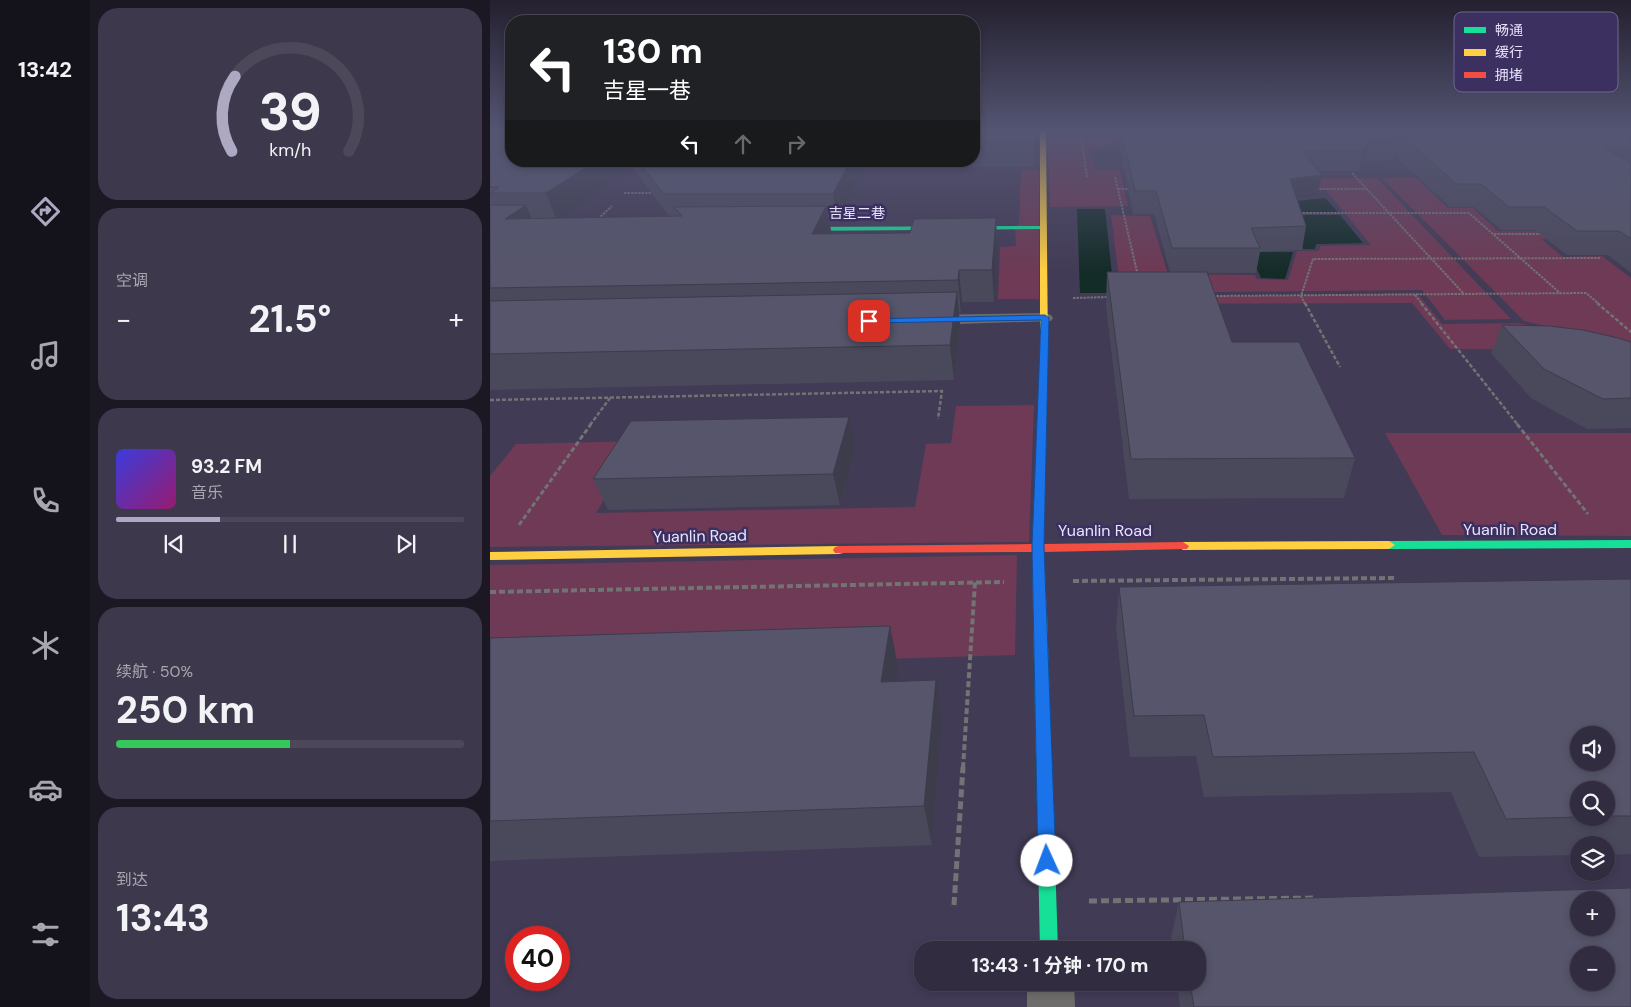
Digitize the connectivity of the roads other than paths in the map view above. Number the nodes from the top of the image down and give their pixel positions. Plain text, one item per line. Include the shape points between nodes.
1 (1043, 177) edge
2 (1044, 228) junction
3 (784, 229) edge
4 (1045, 318) junction
5 (908, 320) edge
6 (1631, 544) edge
7 (1038, 546) junction
8 (494, 556) edge
9 (1049, 941) edge
10 (1050, 991) edge
11 (1051, 1007) edge

1 - 2 street
2 - 3 street, 吉星二巷
2 - 4 street
4 - 5 lane
4 - 7 street
6 - 7 street, Yuanlin Road
7 - 8 street, Yuanlin Road
7 - 9 street
10 - 11 street

